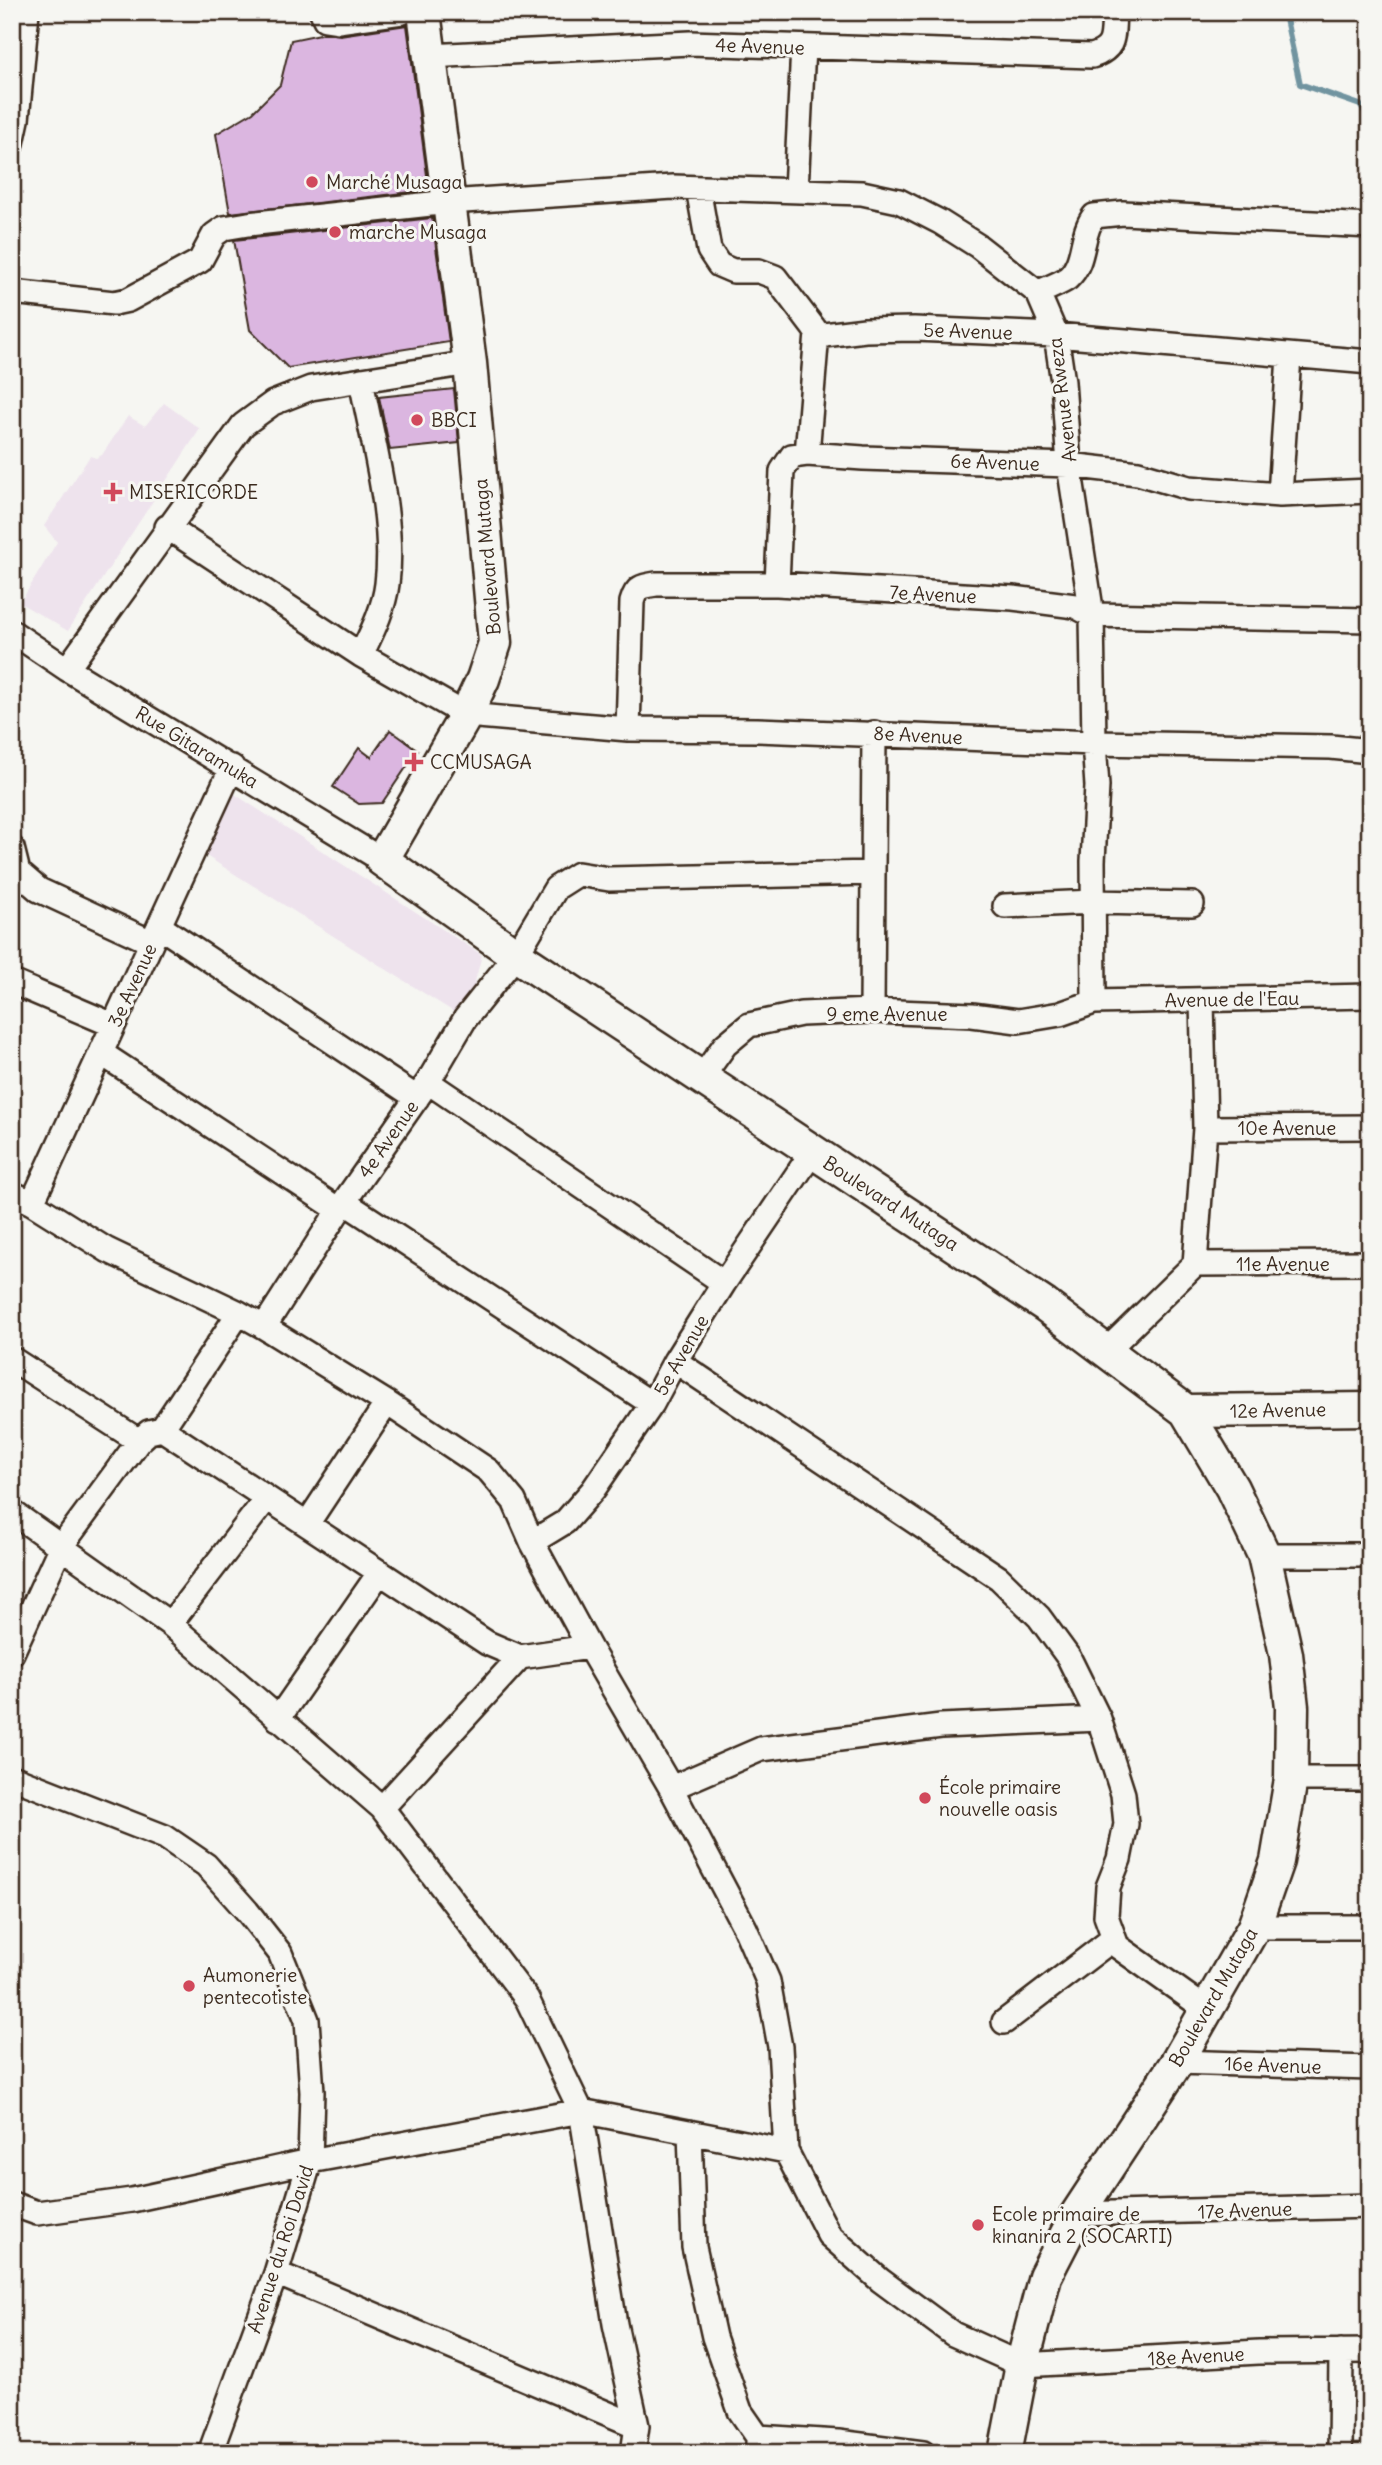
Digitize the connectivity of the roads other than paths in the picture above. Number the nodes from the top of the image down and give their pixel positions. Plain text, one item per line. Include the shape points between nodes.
1 (27, 12) edge
2 (322, 12) edge
3 (402, 12) edge
4 (424, 12) edge
5 (1114, 12) edge
6 (803, 47) junction
7 (429, 56) junction
8 (17, 78) edge
9 (12, 143) edge
10 (698, 188) junction
11 (796, 190) junction
12 (449, 202) junction
13 (1370, 226) edge
14 (12, 292) edge
15 (1038, 293) junction
16 (817, 333) junction
17 (1056, 335) junction
18 (1289, 356) junction
19 (1370, 362) edge
20 (470, 363) junction
21 (361, 380) junction
22 (807, 454) junction
23 (1069, 465) junction
24 (1370, 491) edge
25 (1280, 495) junction
26 (167, 527) junction
27 (776, 584) junction
28 (1091, 615) junction
29 (1370, 620) edge
30 (12, 632) edge
31 (361, 655) junction
32 (67, 669) junction
33 (466, 715) junction
34 (628, 729) junction
35 (874, 733) junction
36 (1094, 743) junction
37 (1370, 751) edge
38 (232, 767) junction
39 (12, 848) edge
40 (382, 860) junction
41 (873, 873) junction
42 (1093, 902) junction
43 (1192, 904) dead end
44 (1005, 906) dead end
45 (155, 934) junction
46 (516, 955) junction
47 (12, 982) edge
48 (1370, 996) edge
49 (1202, 1000) junction
50 (1094, 1002) junction
51 (872, 1011) junction
52 (113, 1025) junction
53 (101, 1053) junction
54 (702, 1077) junction
55 (422, 1090) junction
56 (1205, 1128) junction
57 (1370, 1128) edge
58 (813, 1151) junction
59 (22, 1198) edge
60 (342, 1206) junction
61 (1370, 1263) edge
62 (1195, 1264) junction
63 (724, 1283) junction
64 (239, 1313) junction
65 (264, 1327) junction
66 (1107, 1350) junction
67 (12, 1359) edge
68 (675, 1361) junction
69 (387, 1403) junction
70 (652, 1404) junction
71 (1370, 1409) edge
72 (1186, 1411) junction
73 (162, 1429) junction
74 (139, 1441) junction
75 (267, 1498) junction
76 (12, 1512) edge
77 (307, 1524) junction
78 (532, 1542) junction
79 (60, 1548) junction
80 (1264, 1555) junction
81 (1370, 1555) edge
82 (380, 1572) junction
83 (170, 1624) junction
84 (589, 1647) junction
85 (12, 1653) edge
86 (520, 1657) junction
87 (278, 1719) junction
88 (1099, 1719) junction
89 (12, 1777) edge
90 (1291, 1779) junction
91 (1370, 1779) edge
92 (671, 1788) junction
93 (382, 1808) junction
94 (1254, 1927) junction
95 (1370, 1927) edge
96 (1114, 1938) junction
97 (1208, 2010) junction
98 (1004, 2022) dead end
99 (1177, 2062) junction
100 (1370, 2068) edge
101 (581, 2111) junction
102 (690, 2132) junction
103 (786, 2151) junction
104 (310, 2161) junction
105 (12, 2204) edge
106 (1370, 2206) edge
107 (1077, 2214) junction
108 (276, 2273) junction
109 (1341, 2351) junction
110 (1370, 2351) edge
111 (1022, 2365) junction
112 (637, 2426) junction
113 (758, 2445) edge
114 (210, 2453) edge
115 (633, 2453) edge
116 (923, 2453) edge
117 (1005, 2453) edge
118 (1340, 2453) edge

1 - 8 street
2 - 3 street via 325,19 338,21
4 - 7 street, Boulevard Mutaga
5 - 6 street, 4e Avenue via 1111,44 1105,52 1092,56
6 - 7 street, 4e Avenue via 691,43
6 - 11 street
7 - 12 street, Boulevard Mutaga
8 - 9 street
10 - 11 street, Avenue Rweza
10 - 12 street, Avenue Rweza
10 - 16 street via 709,250 719,265 775,277
11 - 15 street, Avenue Rweza via 862,193 900,201 978,246
12 - 14 street, Avenue Rweza via 223,228 200,261 114,303
12 - 20 street, Boulevard Mutaga
13 - 15 street via 1123,213 1094,216 1085,231 1078,266 1068,278
15 - 17 street, Avenue Rweza
16 - 17 street, 5e Avenue via 914,329
16 - 22 street
17 - 18 street, 5e Avenue
17 - 23 street, Avenue Rweza
18 - 19 street, 5e Avenue
18 - 25 street
20 - 21 street
20 - 33 street, Boulevard Mutaga via 495,629 492,657
21 - 26 street via 311,388 273,403 243,425
21 - 31 street via 388,530 382,610
22 - 23 street, 6e Avenue
22 - 27 street via 792,456 782,471
23 - 25 street, 6e Avenue via 1138,472 1189,488
23 - 28 street, Avenue Rweza
24 - 25 street, 6e Avenue
26 - 31 street
26 - 32 street
27 - 28 street, 7e Avenue via 1013,598 1075,606
27 - 34 street, 7e Avenue via 656,584 634,592
28 - 29 street, 7e Avenue
28 - 36 street, Avenue Rweza
30 - 32 street, Rue Gitaramuka
31 - 33 street
32 - 38 street, Rue Gitaramuka
33 - 34 street, 8e Avenue
33 - 40 street, Boulevard Mutaga
34 - 35 street, 8e Avenue
35 - 36 street, 8e Avenue
35 - 41 street
36 - 37 street, 8e Avenue
36 - 42 street, Avenue Rweza
38 - 40 street, Rue Gitaramuka
38 - 45 street, 3e Avenue
39 - 45 street via 18,872 39,890
40 - 46 street, Boulevard Mutaga
41 - 46 street, 4e Avenue via 608,879 578,874 556,888
41 - 51 street
42 - 43 street
42 - 44 street
42 - 50 street, Avenue Rweza
45 - 52 street, 3e Avenue
45 - 55 street
46 - 54 street, Boulevard Mutaga
46 - 55 street, 4e Avenue via 466,1019
47 - 52 street
48 - 49 street, Avenue de l'Eau
49 - 50 street, Avenue de l'Eau
49 - 56 street
50 - 51 street, 9 eme Avenue via 1018,1021
51 - 54 street, 9 eme Avenue via 801,1014 749,1025 725,1045
52 - 53 street, 3e Avenue
53 - 59 street, 3e Avenue
53 - 60 street
54 - 58 street, Boulevard Mutaga
55 - 60 street, 4e Avenue
55 - 63 street
56 - 57 street, 10e Avenue
56 - 62 street
58 - 63 street, 5e Avenue
58 - 66 street, Boulevard Mutaga
59 - 64 street via 107,1250
60 - 65 street, 4e Avenue
60 - 70 street
61 - 62 street, 11e Avenue
62 - 66 street
63 - 68 street, 5e Avenue
64 - 65 street
64 - 73 street
65 - 69 street
66 - 72 street, Boulevard Mutaga
67 - 74 street
68 - 70 street, 5e Avenue
68 - 88 street via 999,1578 1040,1617 1069,1658
69 - 77 street
69 - 78 street via 489,1471 514,1500
70 - 78 street, 5e Avenue via 593,1490 565,1522
71 - 72 street, 12e Avenue
72 - 80 street, Boulevard Mutaga via 1232,1488
73 - 74 street
73 - 75 street
74 - 79 street
75 - 77 street
75 - 83 street
76 - 79 street
77 - 82 street
78 - 84 street
79 - 83 street
79 - 85 street
80 - 81 street
80 - 90 street, Boulevard Mutaga via 1286,1654 1292,1707
82 - 86 street via 487,1643
82 - 87 street
83 - 87 street
84 - 86 street
84 - 92 street
86 - 93 street
87 - 93 street
88 - 92 street via 941,1726 761,1749
88 - 96 street via 1123,1794 1126,1824 1108,1887 1106,1916
89 - 104 street, Avenue du Roi David via 165,1837 206,1866 280,1953 307,2020
90 - 91 street
90 - 94 street, Boulevard Mutaga via 1277,1861
92 - 103 street via 768,1981 780,2047
93 - 101 street via 527,1999
94 - 95 street
94 - 97 street, Boulevard Mutaga
96 - 97 street via 1117,1946
96 - 98 street
97 - 99 street, Boulevard Mutaga
99 - 100 street, 16e Avenue
99 - 107 street, Boulevard Mutaga
101 - 102 street
101 - 104 street
101 - 112 street via 615,2324
102 - 103 street
102 - 113 street via 694,2247 708,2312 740,2411
103 - 111 street via 829,2235 880,2280 953,2333
104 - 105 street via 132,2200 37,2213
104 - 108 street, Avenue du Roi David
106 - 107 street, 17e Avenue
107 - 111 street, Boulevard Mutaga via 1045,2276
108 - 112 street
108 - 114 street, Avenue du Roi David
109 - 110 street, 18e Avenue
109 - 111 street, 18e Avenue
109 - 118 street
111 - 117 street, Boulevard Mutaga
112 - 115 street
113 - 116 street via 838,2442

